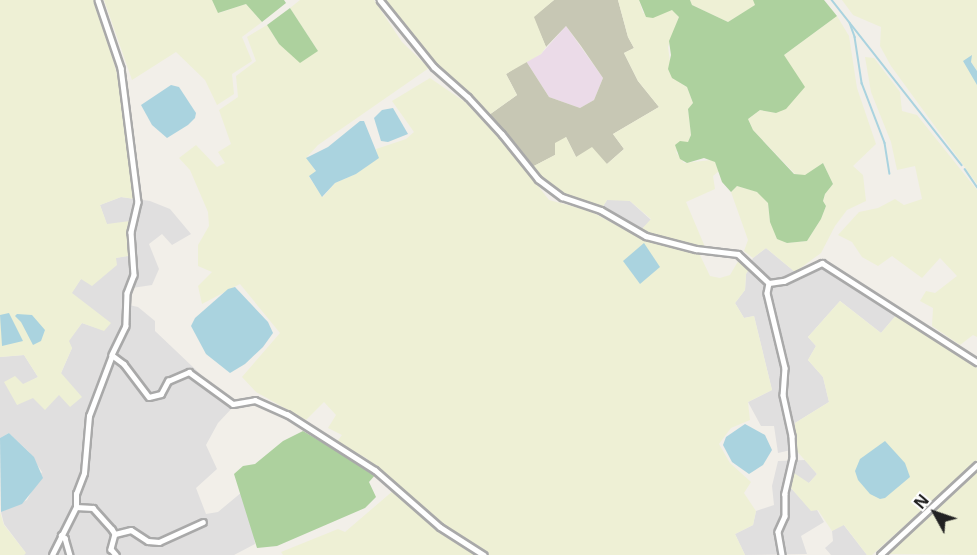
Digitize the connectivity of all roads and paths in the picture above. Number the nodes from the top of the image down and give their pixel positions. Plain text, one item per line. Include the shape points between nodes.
1 (98, 0) edge
2 (380, 0) edge
3 (769, 283) junction
4 (112, 355) junction
5 (977, 362) edge
6 (977, 465) edge
7 (76, 507) junction
8 (203, 522) dead end
9 (115, 534) junction
10 (61, 535) junction
11 (52, 555) edge
12 (70, 555) edge
13 (116, 555) edge
14 (484, 555) edge
15 (782, 555) edge
16 (880, 555) edge

1 - 4 street via 121,68 138,202 130,232 134,275 127,292 126,326
2 - 3 street via 434,67 468,97 544,185 562,197 601,210 646,236 696,249 738,254
3 - 5 street via 784,281 822,262
3 - 15 street via 766,293 785,368 783,395 794,458 785,494 785,516 778,532
4 - 7 street via 89,416
4 - 14 street via 149,397 161,394 168,381 189,372 233,404 255,400 287,414 375,470 440,527
6 - 16 street
7 - 9 street via 93,508
7 - 10 street
8 - 9 street via 159,543 131,530
9 - 13 street via 111,549
10 - 11 street
10 - 12 street

